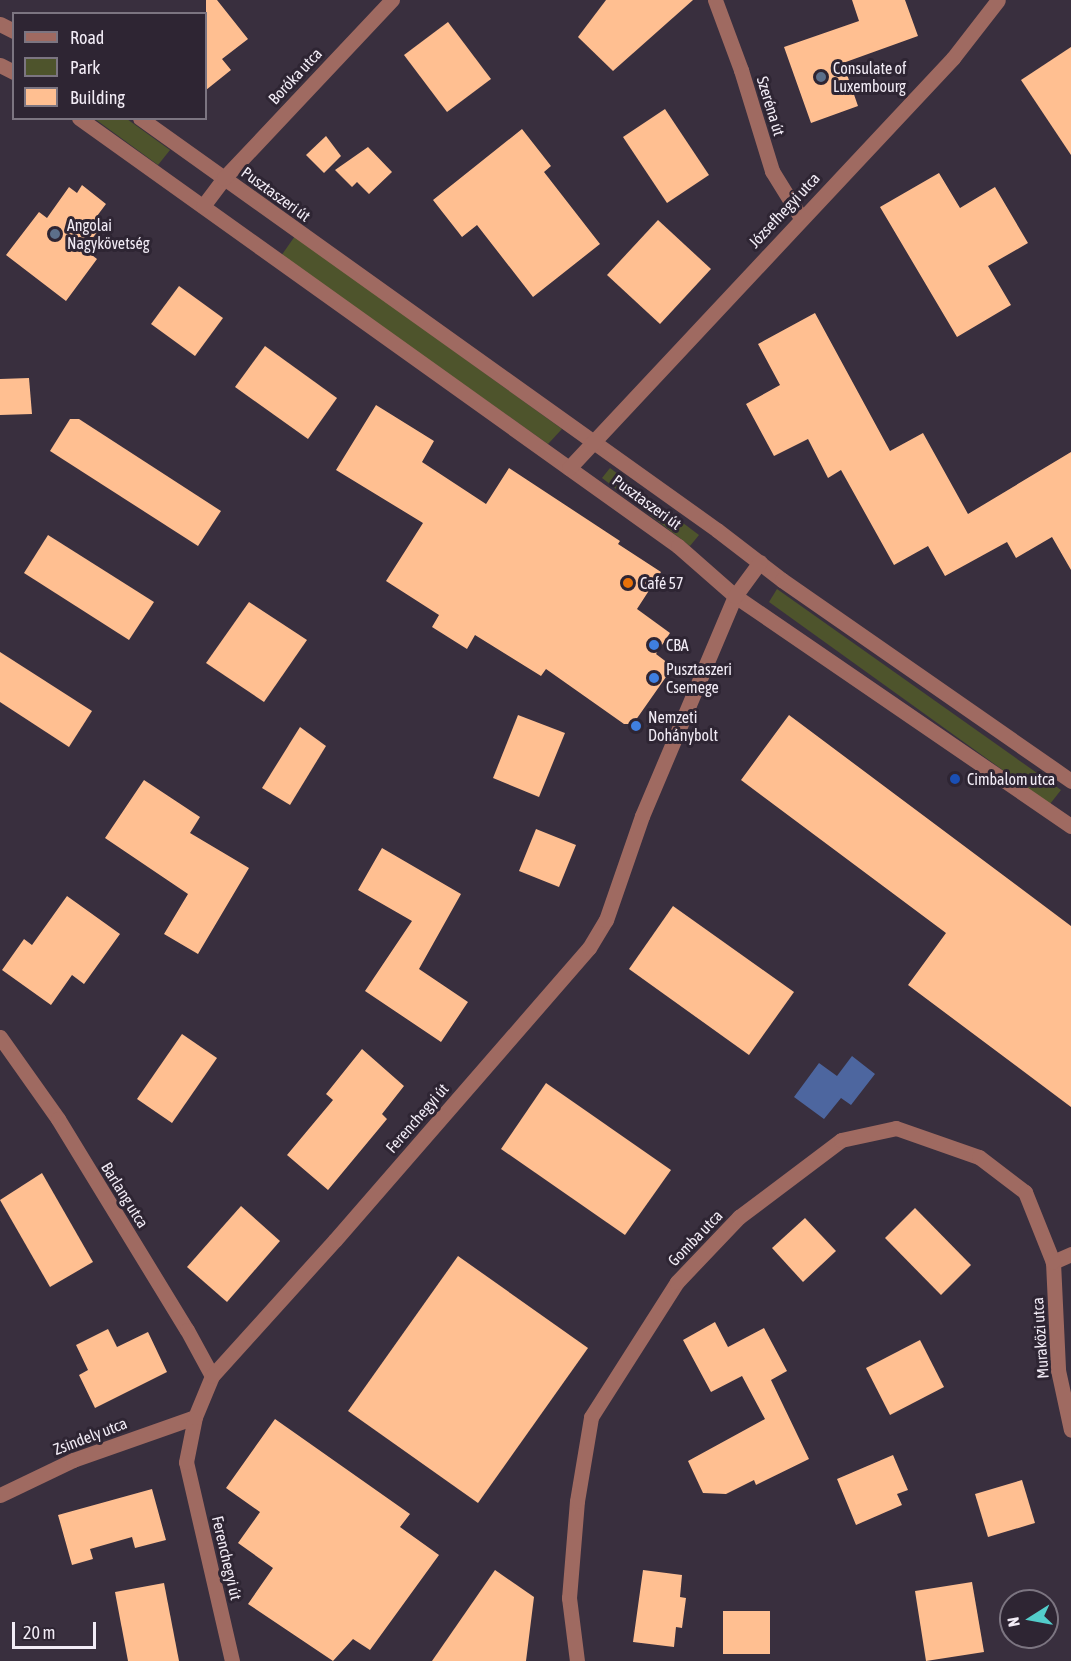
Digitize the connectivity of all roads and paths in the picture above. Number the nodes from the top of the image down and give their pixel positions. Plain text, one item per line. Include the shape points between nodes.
1 (392, 0) edge
2 (715, 0) edge
3 (998, 0) edge
4 (82, 120) edge
5 (143, 120) edge
6 (224, 178) junction
7 (203, 206) junction
8 (801, 218) junction
9 (593, 442) junction
10 (568, 468) junction
11 (759, 562) junction
12 (735, 596) junction
13 (1071, 781) edge
14 (1071, 826) edge
15 (0, 1037) edge
16 (1071, 1254) edge
17 (1053, 1262) junction
18 (212, 1376) junction
19 (195, 1417) junction
20 (1071, 1430) edge
21 (0, 1495) edge
22 (232, 1661) edge
23 (577, 1661) edge

1 - 6 street, Boróka utca
2 - 8 street, Szeréna út via 772,171
3 - 8 street, Józsefhegyi utca via 952,58
4 - 7 street, Pusztaszeri út
5 - 6 street, Pusztaszeri út
6 - 7 street, Pusztaszeri út
6 - 9 street, Pusztaszeri út
7 - 10 street, Pusztaszeri út
8 - 9 street, Józsefhegyi utca
9 - 10 street, Józsefhegyi utca
9 - 11 street, Pusztaszeri út
10 - 12 street, Pusztaszeri út via 696,560
11 - 12 street, Ferenchegyi út
11 - 13 street, Pusztaszeri út
12 - 14 street, Pusztaszeri út
12 - 18 street, Ferenchegyi út via 642,816 606,920 589,948
15 - 18 street, Barlang utca via 58,1119
16 - 17 street
17 - 20 street, Muraközi utca via 1058,1370
17 - 23 street, Gomba utca via 1025,1192 979,1157 896,1128 841,1140 739,1217 677,1282 591,1417 577,1501 569,1598
18 - 19 street, Ferenchegyi út
19 - 21 street, Zsindely utca via 73,1460
19 - 22 street, Ferenchegyi út via 186,1462

